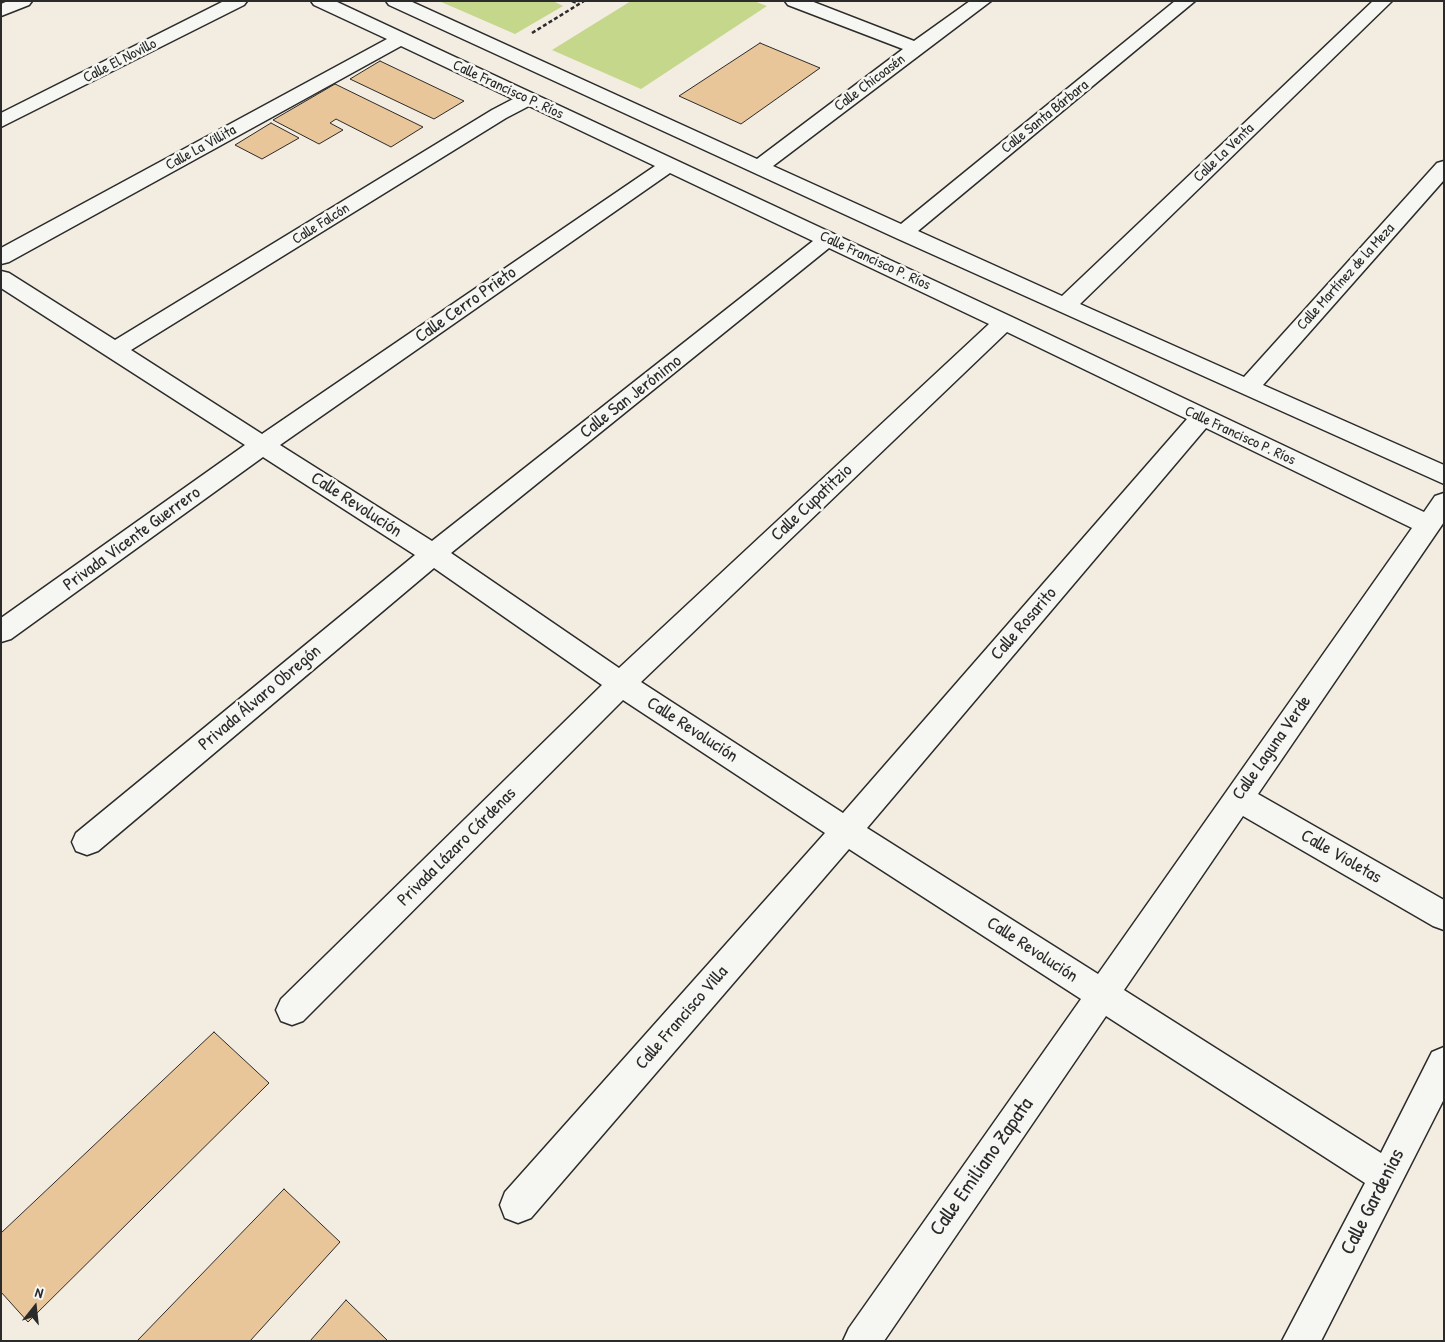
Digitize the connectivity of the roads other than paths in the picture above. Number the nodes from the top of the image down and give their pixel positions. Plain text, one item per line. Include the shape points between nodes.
1 (23, 1) edge
2 (238, 1) edge
3 (320, 1) edge
4 (395, 1) edge
5 (794, 1) edge
6 (982, 1) edge
7 (1186, 1) edge
8 (1383, 1) edge
9 (1, 11) edge
10 (401, 39) junction
11 (916, 48) junction
12 (528, 99) junction
13 (1, 121) edge
14 (669, 165) junction
15 (758, 167) junction
16 (1444, 167) edge
17 (903, 233) junction
18 (828, 239) junction
19 (1, 257) edge
20 (962, 260) junction
21 (1, 278) edge
22 (932, 288) junction
23 (1066, 305) junction
24 (1004, 322) junction
25 (115, 350) junction
26 (1249, 386) junction
27 (1201, 418) junction
28 (263, 445) junction
29 (1444, 474) edge
30 (1444, 502) edge
31 (1428, 525) junction
32 (433, 554) junction
33 (1, 632) edge
34 (621, 684) junction
35 (1238, 798) junction
36 (846, 831) junction
37 (87, 842) dead end
38 (1444, 916) edge
39 (1101, 994) junction
40 (292, 1010) dead end
41 (1444, 1063) edge
42 (1387, 1177) junction
43 (518, 1205) dead end
44 (862, 1341) edge
45 (1301, 1341) edge

1 - 9 street
2 - 13 street, Calle El Novillo
3 - 10 street, Calle Francisco P. Ríos
4 - 15 street, Calle Francisco P. Ríos
5 - 11 street
6 - 11 street, Calle Chicoasén
7 - 17 street, Calle Santa Bárbara
8 - 23 street, Calle La Venta
10 - 12 street, Calle Francisco P. Ríos
10 - 19 street, Calle La Villita
11 - 15 street, Calle Chicoasén
12 - 14 street, Calle Francisco P. Ríos
12 - 25 street, Calle Falcón
14 - 18 street, Calle Francisco P. Ríos
14 - 28 street, Calle Cerro Prieto
15 - 17 street, Calle Francisco P. Ríos
16 - 26 street, Calle Martínez de la Meza
17 - 20 street, Calle Francisco P. Ríos
18 - 22 street, Calle Francisco P. Ríos
18 - 32 street, Calle San Jerónimo
20 - 22 street
20 - 23 street, Calle Francisco P. Ríos
21 - 25 street, Calle Revolución
22 - 24 street, Calle Francisco P. Ríos
23 - 26 street, Calle Francisco P. Ríos
24 - 27 street, Calle Francisco P. Ríos
24 - 34 street, Calle Cupatitzio
25 - 28 street, Calle Revolución
26 - 29 street, Calle Francisco P. Ríos
27 - 31 street, Calle Francisco P. Ríos
27 - 36 street, Calle Rosarito
28 - 32 street, Calle Revolución
28 - 33 street, Privada Vicente Guerrero
30 - 31 street, Calle Laguna Verde
31 - 35 street, Calle Laguna Verde
32 - 34 street, Calle Revolución
32 - 37 street, Privada Álvaro Obregón
34 - 36 street, Calle Revolución
34 - 40 street, Privada Lázaro Cárdenas
35 - 38 street, Calle Violetas
35 - 39 street, Calle Laguna Verde
36 - 39 street, Calle Revolución
36 - 43 street, Calle Francisco Villa
39 - 42 street, Calle Revolución
39 - 44 street, Calle Emiliano Zapata
41 - 42 street, Calle Gardenias
42 - 45 street, Calle Gardenias

